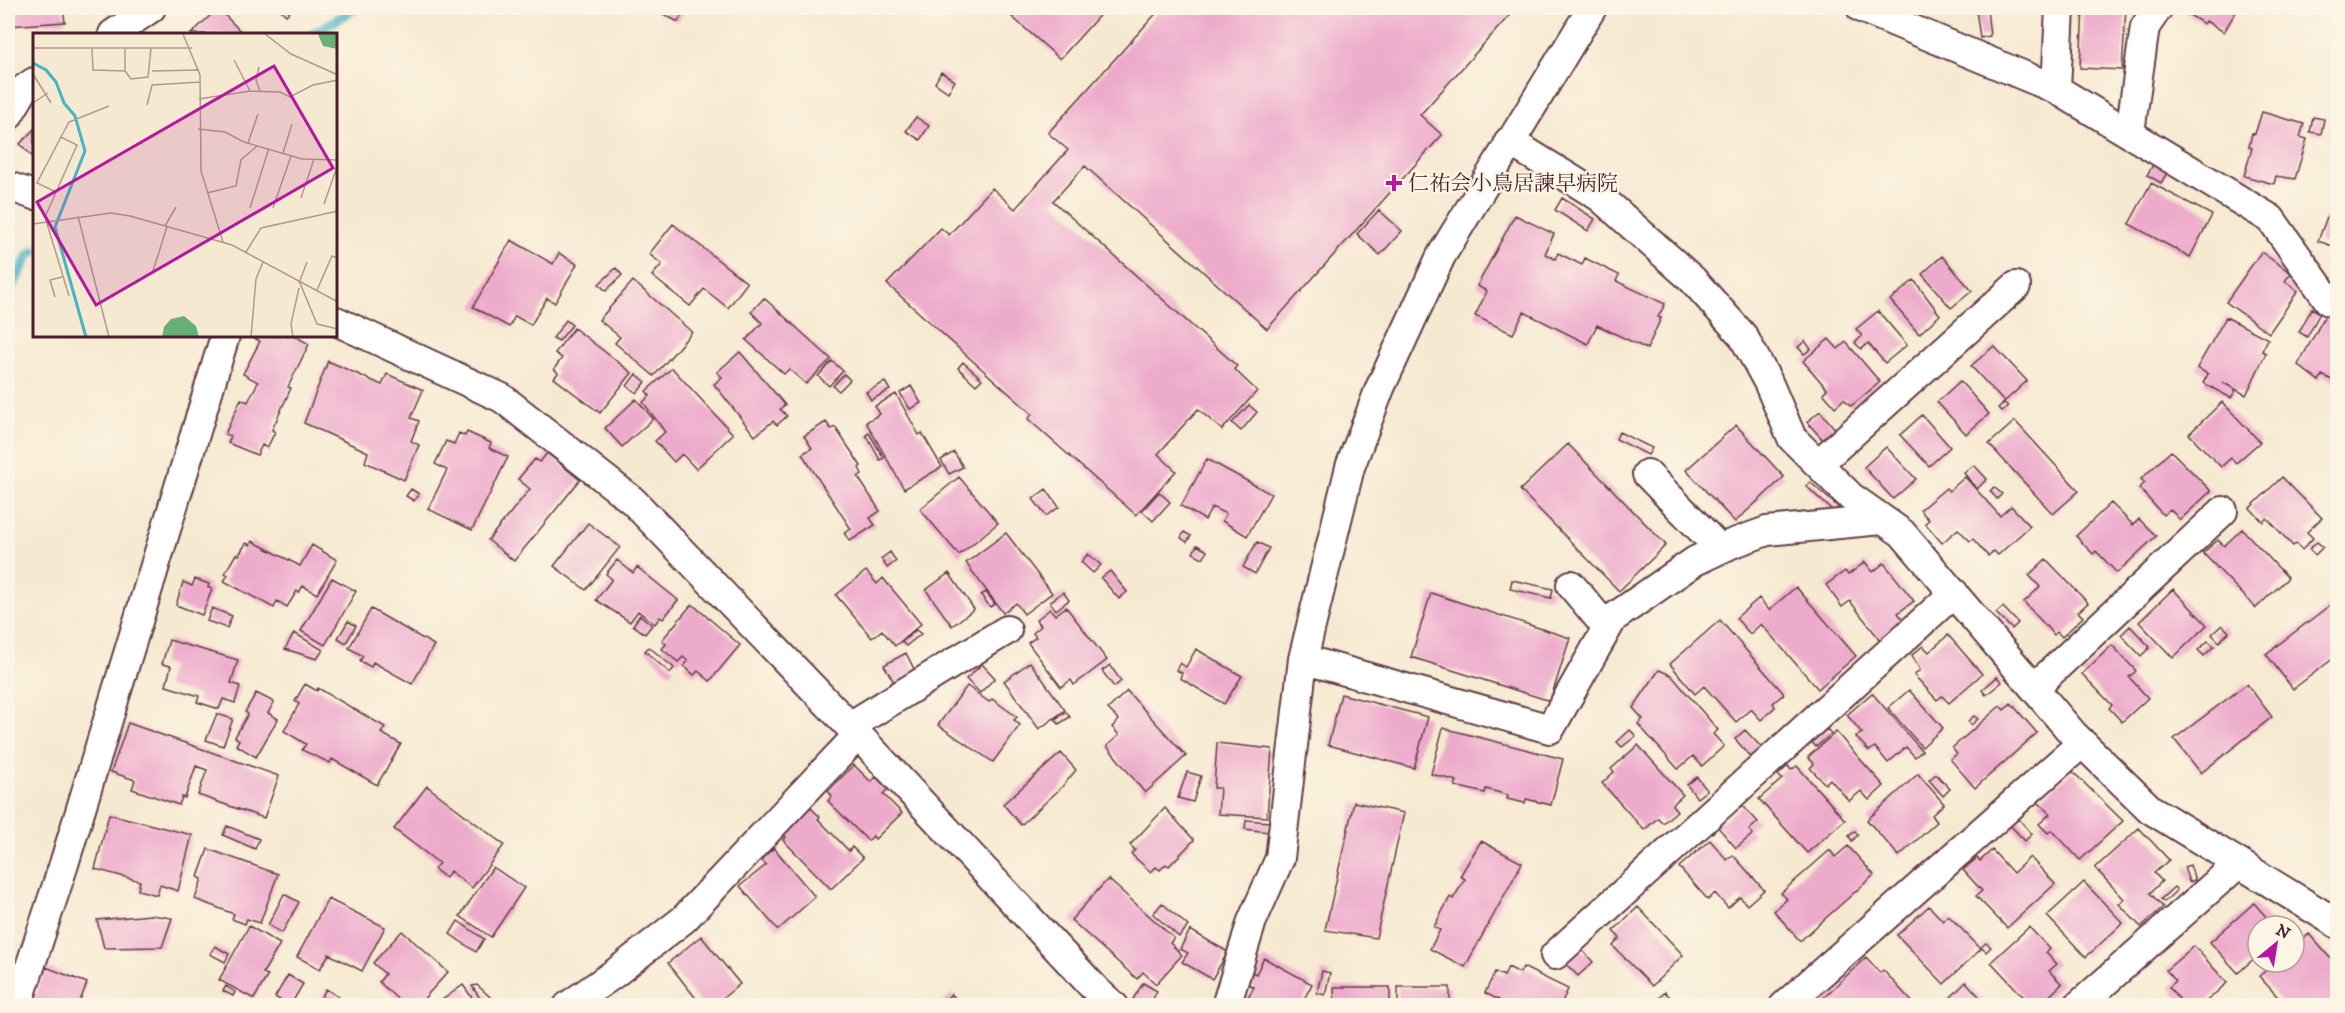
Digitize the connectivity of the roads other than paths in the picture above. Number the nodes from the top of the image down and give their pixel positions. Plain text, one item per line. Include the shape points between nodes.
1 (151, 8) edge
2 (1592, 8) edge
3 (1861, 8) edge
4 (2060, 8) edge
5 (2158, 8) edge
6 (114, 33) edge
7 (33, 83) edge
8 (2056, 89) junction
9 (8, 116) edge
10 (2130, 132) junction
11 (1509, 141) junction
12 (8, 186) edge
13 (33, 195) edge
14 (2016, 286) dead end
15 (2337, 301) edge
16 (338, 322) edge
17 (224, 338) edge
18 (1818, 464) junction
19 (1647, 474) dead end
20 (2223, 511) dead end
21 (1881, 520) junction
22 (1720, 549) junction
23 (1571, 585) dead end
24 (1954, 593) junction
25 (1607, 628) junction
26 (1006, 630) dead end
27 (1303, 659) junction
28 (2034, 688) junction
29 (854, 731) junction
30 (2082, 743) junction
31 (2238, 864) junction
32 (2337, 924) edge
33 (1555, 955) dead end
34 (17, 1005) edge
35 (568, 1005) edge
36 (1114, 1005) edge
37 (1226, 1005) edge
38 (1784, 1005) edge
39 (2078, 1005) edge

1 - 6 street
2 - 11 street
3 - 8 street
4 - 8 street
5 - 10 street via 2145,27
7 - 9 street via 24,88
8 - 10 street
10 - 15 street via 2271,219 2328,301
11 - 18 street via 1600,197 1693,280 1743,336 1792,438
11 - 27 street via 1441,256 1377,398 1350,467
12 - 13 street
14 - 18 street
16 - 29 street via 502,398 623,494
17 - 34 street via 64,864
18 - 21 street
19 - 22 street
20 - 28 street
21 - 22 street via 1767,531
21 - 24 street via 1902,533
22 - 25 street via 1695,561 1613,618
23 - 25 street
24 - 28 street
24 - 33 street
25 - 27 street via 1550,729
26 - 29 street
27 - 37 street via 1280,858 1252,921
28 - 30 street
29 - 35 street via 684,919
29 - 36 street
30 - 31 street via 2150,809
30 - 38 street
31 - 32 street
31 - 39 street

